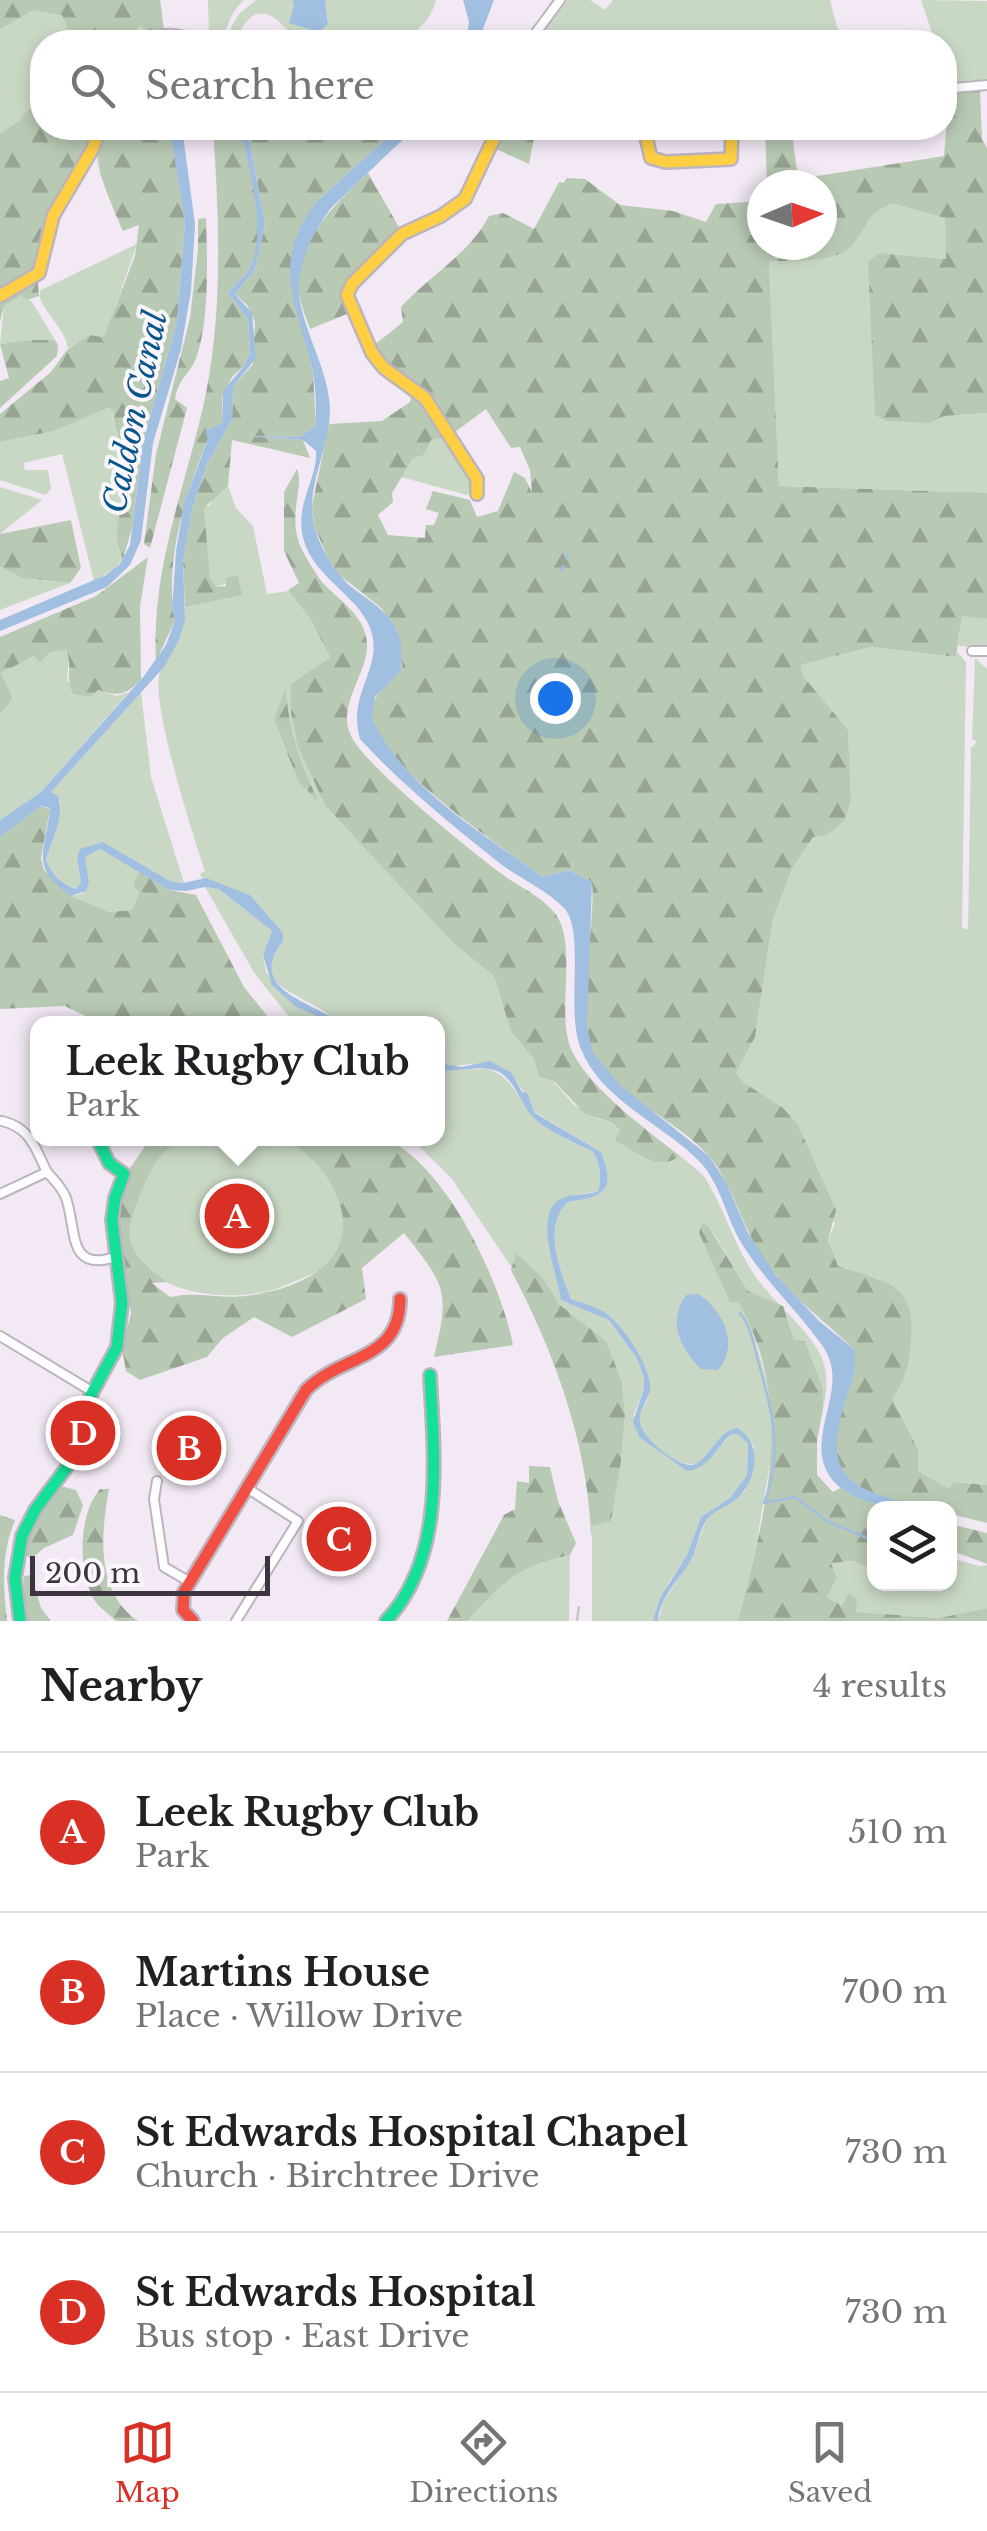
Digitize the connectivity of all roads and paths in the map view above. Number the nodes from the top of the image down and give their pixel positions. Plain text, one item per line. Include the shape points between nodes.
1 (560, 0) edge
2 (538, 30) edge
3 (987, 85) edge
4 (957, 88) edge
5 (95, 140) edge
6 (494, 140) edge
7 (646, 140) edge
8 (732, 140) edge
9 (0, 296) edge
10 (477, 494) dead end
11 (972, 651) dead end
12 (987, 651) edge
13 (2, 1122) edge
14 (30, 1137) edge
15 (34, 1146) edge
16 (101, 1146) edge
17 (47, 1172) junction
18 (0, 1194) edge
19 (115, 1257) junction
20 (400, 1300) dead end
21 (0, 1336) edge
22 (430, 1375) dead end
23 (93, 1392) junction
24 (157, 1481) dead end
25 (247, 1488) junction
26 (190, 1582) junction
27 (20, 1621) edge
28 (193, 1621) edge
29 (236, 1621) edge
30 (386, 1621) edge

1 - 2 street
3 - 4 street
5 - 9 street via 53,216 39,273
6 - 10 street via 465,199 402,234 347,296 372,353 425,398 477,479
7 - 8 street via 650,158 666,162 731,159
11 - 12 street
13 - 14 street
15 - 17 street
16 - 19 street via 124,1174 110,1227
17 - 18 street
17 - 19 street via 65,1194 86,1259
19 - 23 street via 123,1326
20 - 25 street via 395,1334 315,1378
21 - 23 street
22 - 30 street via 430,1516 410,1598
23 - 27 street via 65,1471 19,1539
24 - 26 street via 164,1567
25 - 26 street
25 - 29 street via 298,1521
26 - 28 street via 182,1602

